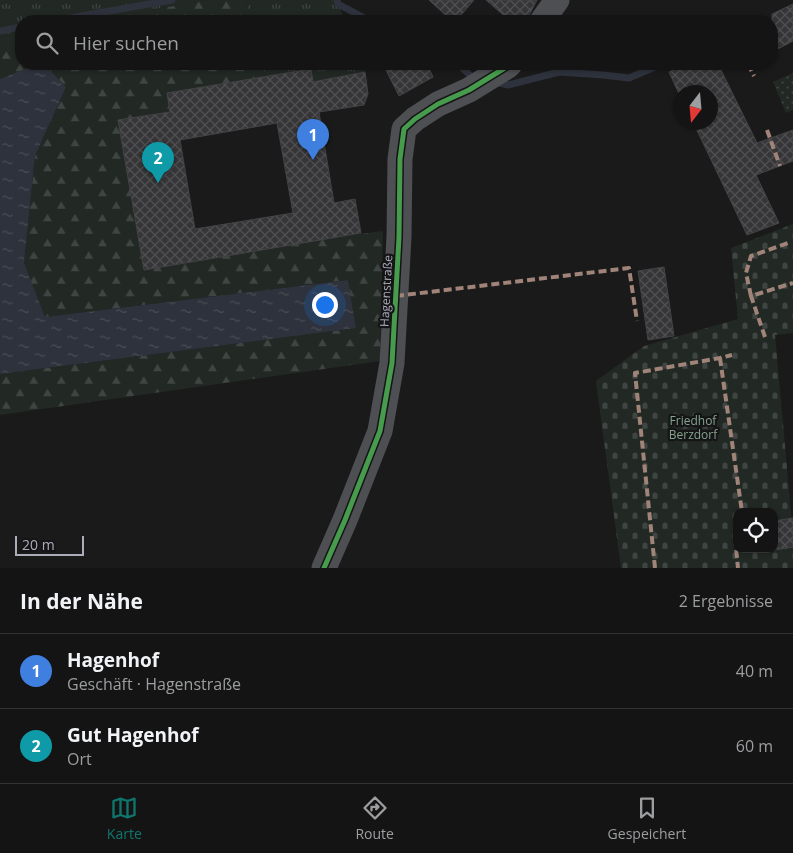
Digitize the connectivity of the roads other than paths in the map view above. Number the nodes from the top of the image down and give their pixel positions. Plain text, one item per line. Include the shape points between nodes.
1 (557, 0) edge
2 (546, 15) edge
3 (501, 70) edge
4 (324, 568) edge

1 - 2 street
3 - 4 street, Hagenstraße via 438,104 404,129 392,363 380,431

